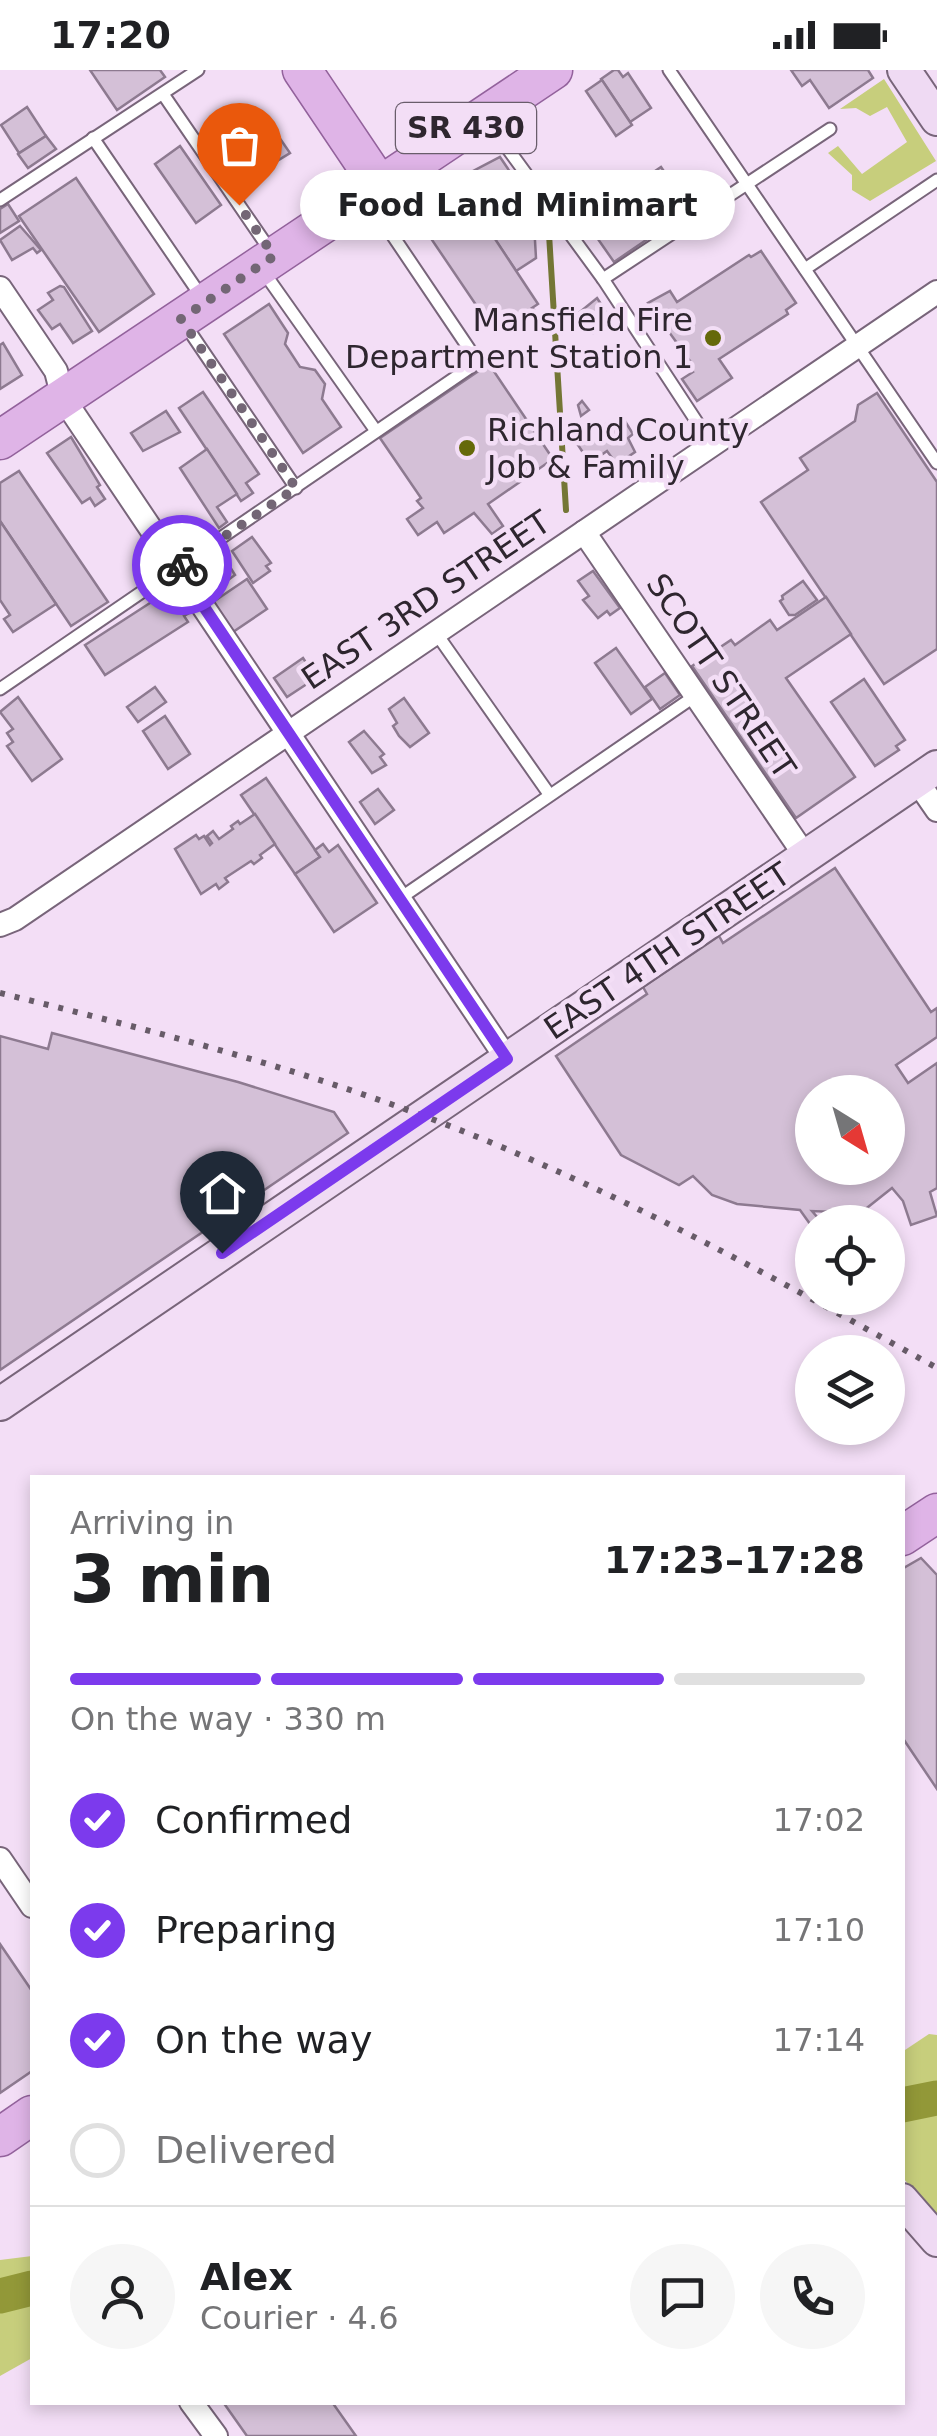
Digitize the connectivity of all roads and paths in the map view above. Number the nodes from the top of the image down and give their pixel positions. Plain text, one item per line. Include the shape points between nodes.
1 (198, 70) edge
2 (302, 70) edge
3 (553, 70) edge
4 (668, 70) edge
5 (908, 72) edge
6 (163, 94) junction
7 (484, 116) junction
8 (937, 119) edge
9 (830, 129) dead end
10 (93, 138) junction
11 (937, 180) edge
12 (745, 182) junction
13 (372, 191) junction
14 (0, 200) edge
15 (267, 261) junction
16 (805, 269) junction
17 (603, 279) junction
18 (0, 288) edge
19 (937, 292) edge
20 (193, 311) junction
21 (857, 346) junction
22 (63, 398) junction
23 (376, 431) junction
24 (0, 440) edge
25 (712, 445) junction
26 (937, 463) edge
27 (296, 488) junction
28 (584, 532) junction
29 (178, 568) junction
30 (436, 633) junction
31 (0, 689) edge
32 (694, 696) junction
33 (288, 733) junction
34 (927, 774) edge
35 (549, 794) junction
36 (937, 810) edge
37 (806, 856) junction
38 (399, 898) junction
39 (0, 925) edge
40 (507, 1059) junction
41 (0, 1404) edge
42 (0, 1858) edge
43 (30, 1903) edge
44 (30, 2116) edge
45 (0, 2137) edge
46 (905, 2203) edge
47 (937, 2240) edge
48 (193, 2405) edge
49 (216, 2436) edge

1 - 6 lane
2 - 13 main road
3 - 7 main road, SR 430
4 - 12 lane
5 - 8 main road
6 - 10 lane
6 - 15 lane
7 - 13 main road, SR 430
7 - 17 lane
9 - 12 lane
10 - 14 lane
10 - 20 lane
11 - 16 lane
12 - 16 lane
12 - 17 lane
13 - 15 main road
13 - 23 lane via 478,362
15 - 20 main road
15 - 23 lane
16 - 21 lane
17 - 25 lane
18 - 22 street via 56,371
19 - 21 street, EAST 3RD STREET
20 - 22 main road
20 - 27 lane
21 - 25 street, EAST 3RD STREET
21 - 26 lane
22 - 24 main road
22 - 29 street
23 - 27 lane
25 - 28 street, EAST 3RD STREET
27 - 29 lane
28 - 30 street, EAST 3RD STREET
28 - 32 street, SCOTT STREET
29 - 31 lane
29 - 33 street
30 - 33 street, EAST 3RD STREET
30 - 35 lane
32 - 35 lane
32 - 37 street, SCOTT STREET
33 - 38 street
33 - 39 street, EAST 3RD STREET
34 - 36 street
34 - 37 main road, EAST 4TH STREET
35 - 38 lane
37 - 40 main road, EAST 4TH STREET
38 - 40 street
40 - 41 main road, EAST 4TH STREET
42 - 43 street
44 - 45 main road
46 - 47 main road
48 - 49 street

